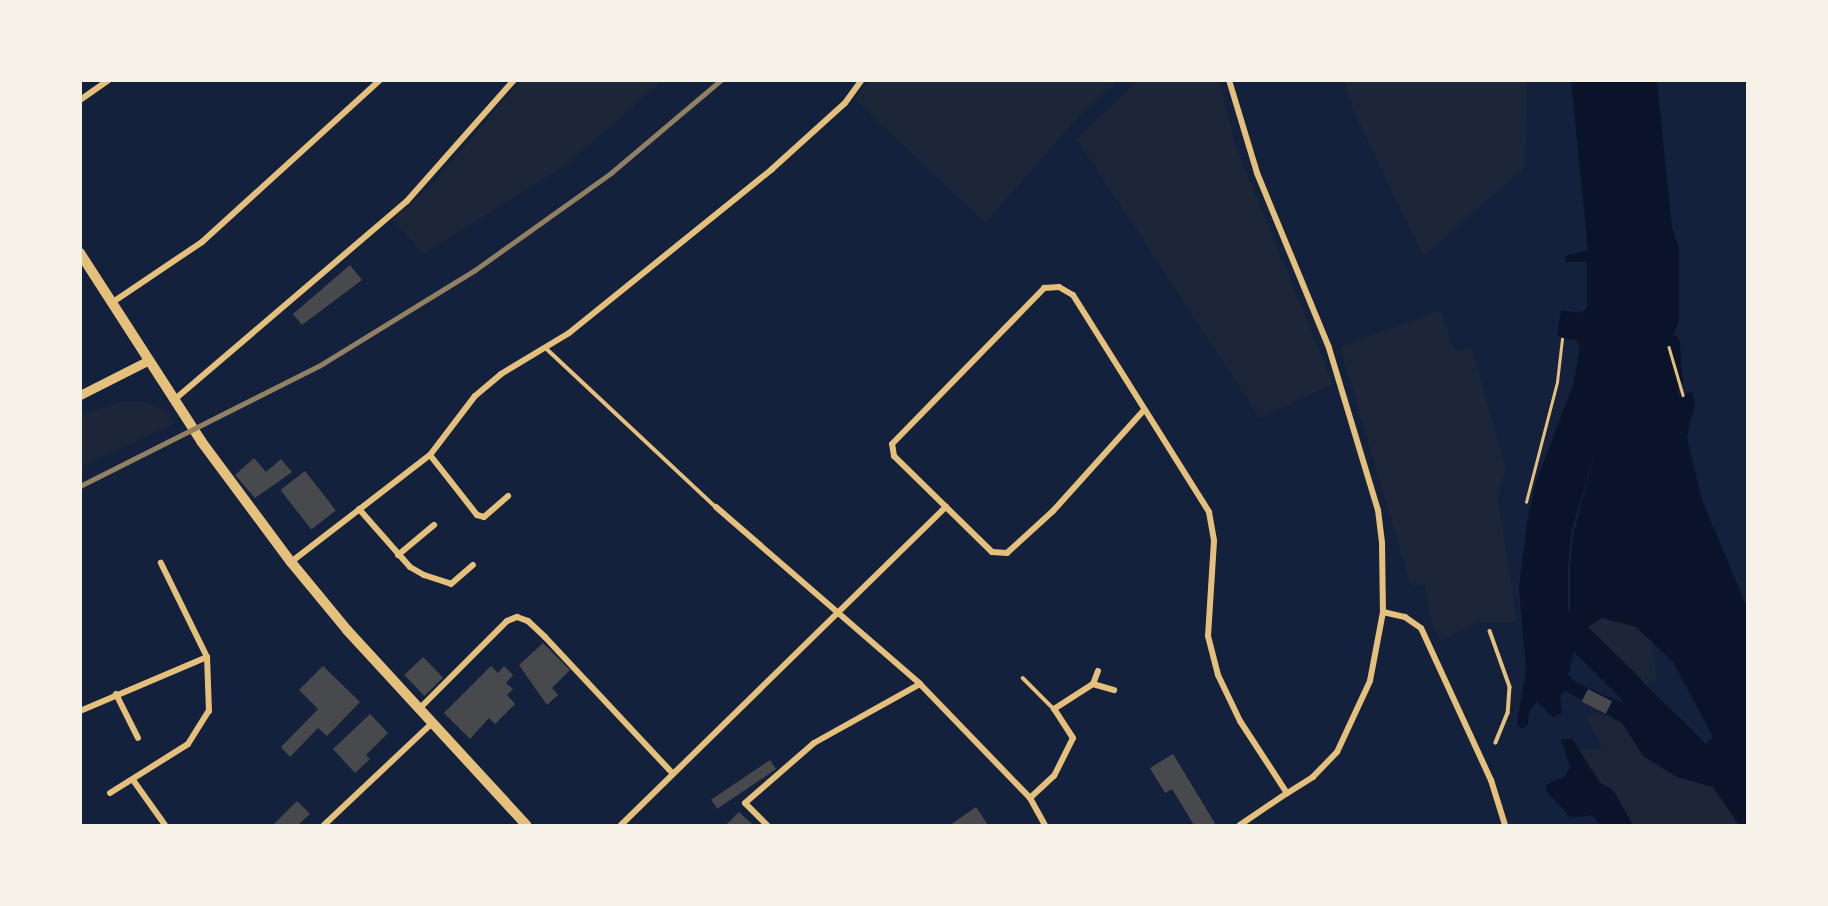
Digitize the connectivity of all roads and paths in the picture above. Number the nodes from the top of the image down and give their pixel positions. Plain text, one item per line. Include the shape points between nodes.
1 (109, 80) edge
2 (380, 80) edge
3 (514, 80) edge
4 (862, 80) edge
5 (1229, 80) edge
6 (80, 100) edge
7 (80, 253) edge
8 (113, 302) junction
9 (1562, 339) dead end
10 (1669, 347) dead end
11 (547, 349) junction
12 (149, 360) junction
13 (80, 395) edge
14 (1683, 395) dead end
15 (176, 403) junction
16 (1144, 410) junction
17 (430, 455) junction
18 (509, 496) dead end
19 (1526, 502) dead end
20 (716, 507) joint
21 (946, 507) junction
22 (359, 509) junction
23 (434, 525) dead end
24 (398, 555) junction
25 (291, 562) junction
26 (160, 564) dead end
27 (473, 565) dead end
28 (842, 612) junction
29 (1383, 612) junction
30 (1490, 631) dead end
31 (206, 657) junction
32 (1098, 671) dead end
33 (1023, 678) dead end
34 (920, 684) junction
35 (1093, 684) junction
36 (1114, 690) dead end
37 (116, 694) junction
38 (418, 709) junction
39 (1054, 709) junction
40 (80, 711) edge
41 (431, 724) junction
42 (138, 738) dead end
43 (1496, 743) dead end
44 (673, 774) junction
45 (133, 780) junction
46 (110, 793) dead end
47 (1287, 793) junction
48 (1030, 798) junction
49 (165, 825) edge
50 (324, 825) edge
51 (526, 825) edge
52 (621, 825) edge
53 (767, 825) edge
54 (1045, 825) edge
55 (1240, 825) edge
56 (1505, 825) edge

1 - 6 street
2 - 8 street via 202,242
3 - 15 street via 407,201
4 - 11 street via 845,103 772,169 661,263
5 - 29 street via 1258,173 1329,348 1378,510
7 - 8 main road
8 - 12 main road
9 - 19 path via 1557,382
10 - 14 path
11 - 17 street via 501,374 475,396
11 - 20 lane
12 - 13 main road
12 - 15 main road
15 - 25 main road
16 - 21 street via 1053,511 1007,553 992,552
16 - 21 street via 1073,295 1059,287 1044,288 892,444 894,456
16 - 47 street via 1209,512 1214,541 1208,636 1218,675 1240,721
17 - 18 street via 477,516 484,517
17 - 22 street
20 - 28 street
21 - 28 street
22 - 24 street
22 - 25 street
23 - 24 street
24 - 27 street via 410,567 451,584
25 - 38 main road
26 - 31 street
28 - 34 street
28 - 44 street
29 - 47 street via 1370,681 1338,752 1313,777
29 - 56 street via 1405,617 1421,628 1491,780
30 - 43 lane via 1510,687 1508,713
31 - 37 street
31 - 45 street via 211,696 204,724 188,744
32 - 35 street
33 - 39 lane
34 - 48 street
34 - 53 street via 814,743 745,803
35 - 36 street
35 - 39 street
37 - 40 street
37 - 42 street
38 - 41 main road
38 - 44 street via 507,621 517,617 545,637
39 - 48 street via 1073,738 1061,766
41 - 50 street
41 - 51 main road
44 - 52 street
45 - 46 street
45 - 49 street
47 - 55 street
48 - 54 street

